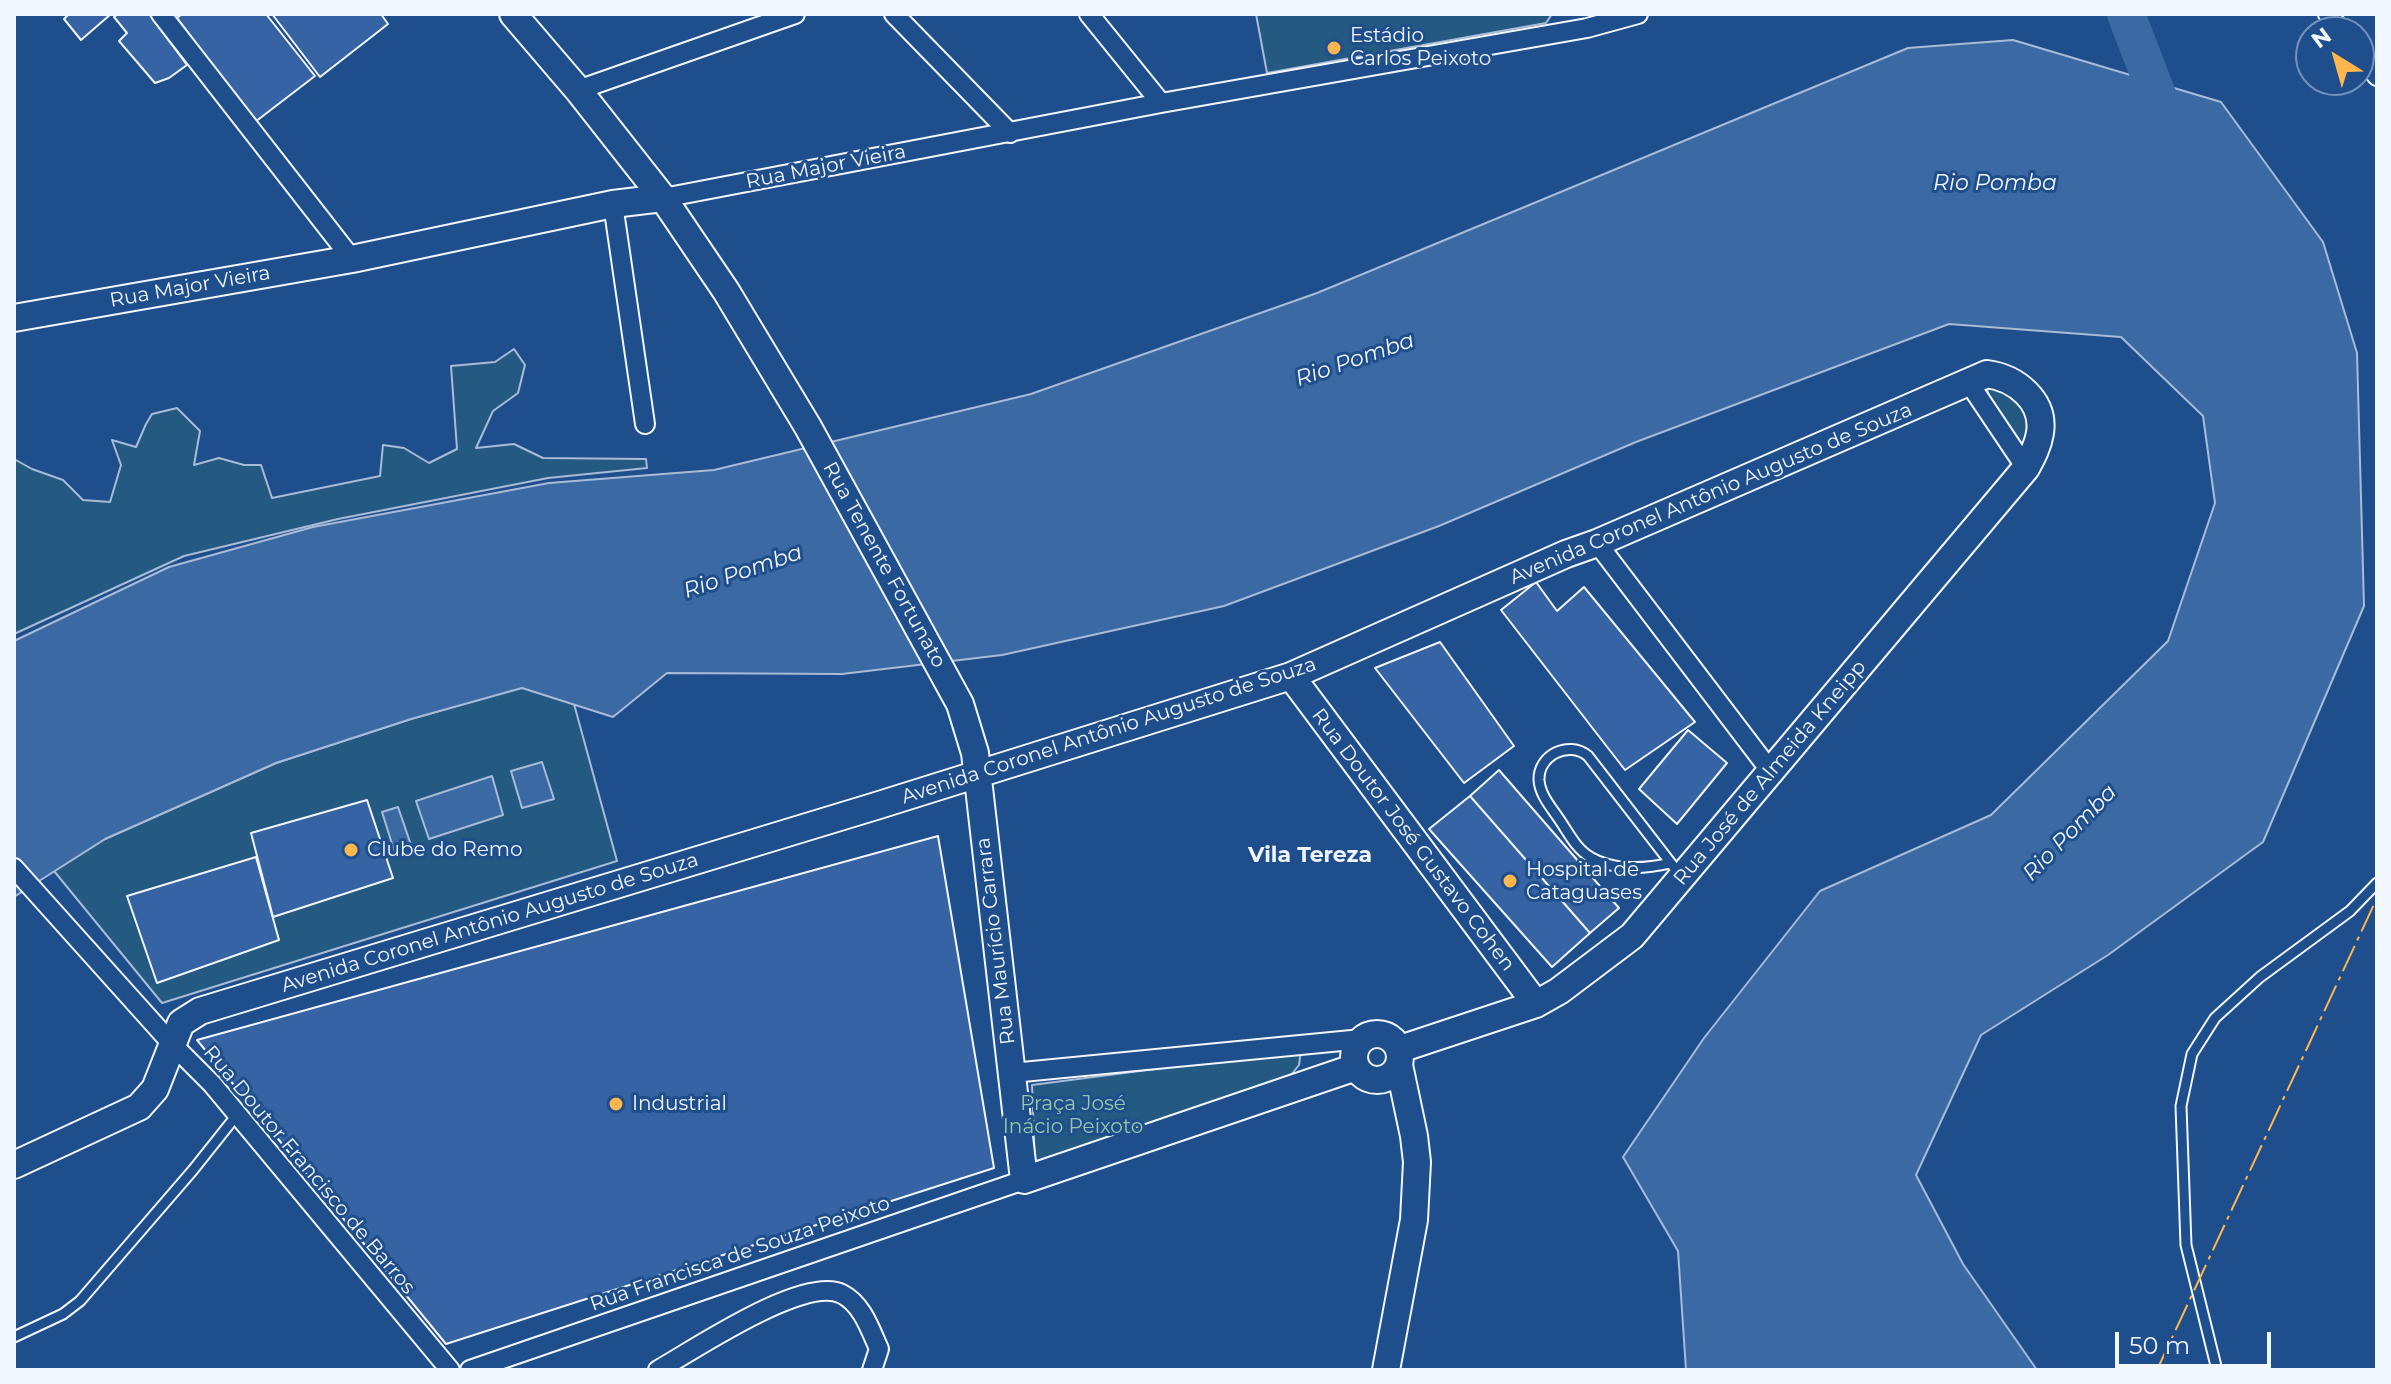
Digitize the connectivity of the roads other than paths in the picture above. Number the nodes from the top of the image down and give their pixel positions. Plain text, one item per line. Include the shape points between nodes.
1 (161, 14) edge
2 (513, 14) edge
3 (795, 14) edge
4 (894, 14) edge
5 (1089, 14) edge
6 (1638, 14) edge
7 (1588, 21) edge
8 (578, 90) junction
9 (1161, 103) junction
10 (1010, 133) junction
11 (663, 198) junction
12 (613, 204) junction
13 (352, 259) junction
14 (14, 318) edge
15 (1969, 383) junction
16 (2029, 395) joint
17 (645, 424) dead end
18 (2026, 468) junction
19 (1597, 543) junction
20 (1291, 676) junction
21 (960, 704) joint
22 (1772, 773) junction
23 (977, 775) junction
24 (14, 868) edge
25 (1676, 870) junction
26 (2377, 883) edge
27 (1536, 1004) junction
28 (1362, 1039) junction
29 (172, 1044) junction
30 (1399, 1057) junction
31 (1012, 1073) junction
32 (1364, 1073) junction
33 (1407, 1110) junction
34 (236, 1116) junction
35 (14, 1165) edge
36 (1024, 1180) junction
37 (14, 1337) edge
38 (450, 1370) edge
39 (470, 1370) edge
40 (658, 1370) edge
41 (872, 1370) edge
42 (1386, 1370) edge
43 (2217, 1370) edge

1 - 13 street
2 - 8 street
3 - 8 street
4 - 10 street
5 - 9 street
6 - 7 street, Rua Major Vieira
7 - 9 street, Rua Major Vieira
8 - 11 street
9 - 10 street, Rua Major Vieira
10 - 11 street, Rua Major Vieira
11 - 12 street, Rua Major Vieira
11 - 21 street, Rua Tenente Fortunato via 808,427
12 - 13 street, Rua Major Vieira
12 - 17 street
13 - 14 street, Rua Major Vieira
15 - 16 street, Avenida Coronel Antônio Augusto de Souza via 1987,374 1999,376
15 - 18 street
15 - 19 street, Avenida Coronel Antônio Augusto de Souza
16 - 18 street, Rua José de Almeida Kneipp via 2040,431
18 - 22 street, Rua José de Almeida Kneipp
19 - 20 street, Avenida Coronel Antônio Augusto de Souza
19 - 22 street
20 - 23 street, Avenida Coronel Antônio Augusto de Souza
20 - 27 street, Rua Doutor José Gustavo Cohen
21 - 23 street, Rua Maurício Carrara
22 - 25 street, Rua José de Almeida Kneipp
23 - 29 street, Avenida Coronel Antônio Augusto de Souza via 200,1011 181,1023
23 - 31 street, Rua Maurício Carrara
24 - 29 street, Rua Doutor Francisco de Barros
25 - 25 lane via 1588,756 1580,749 1551,755 1539,776 1541,791 1589,857 1621,866
25 - 27 street, Rua José de Almeida Kneipp via 1632,936
26 - 43 lane via 2350,911 2260,977 2215,1018 2192,1054 2181,1106 2186,1245
27 - 30 street, Rua José de Almeida Kneipp
28 - 30 street via 1384,1034 1396,1043
28 - 31 street
28 - 32 street via 1354,1052
29 - 34 street, Rua Doutor Francisco de Barros
29 - 35 street, Avenida Coronel Antônio Augusto de Souza via 155,1089 139,1107
30 - 32 street via 1389,1077
30 - 33 street
31 - 36 street, Rua Maurício Carrara
32 - 33 street
32 - 36 street
33 - 42 street via 1417,1162 1414,1220
34 - 37 lane via 80,1301
34 - 38 street, Rua Doutor Francisco de Barros
36 - 39 street, Rua Francisca de Souza Peixoto
40 - 41 street via 775,1304 819,1291 841,1293 865,1317 879,1349

